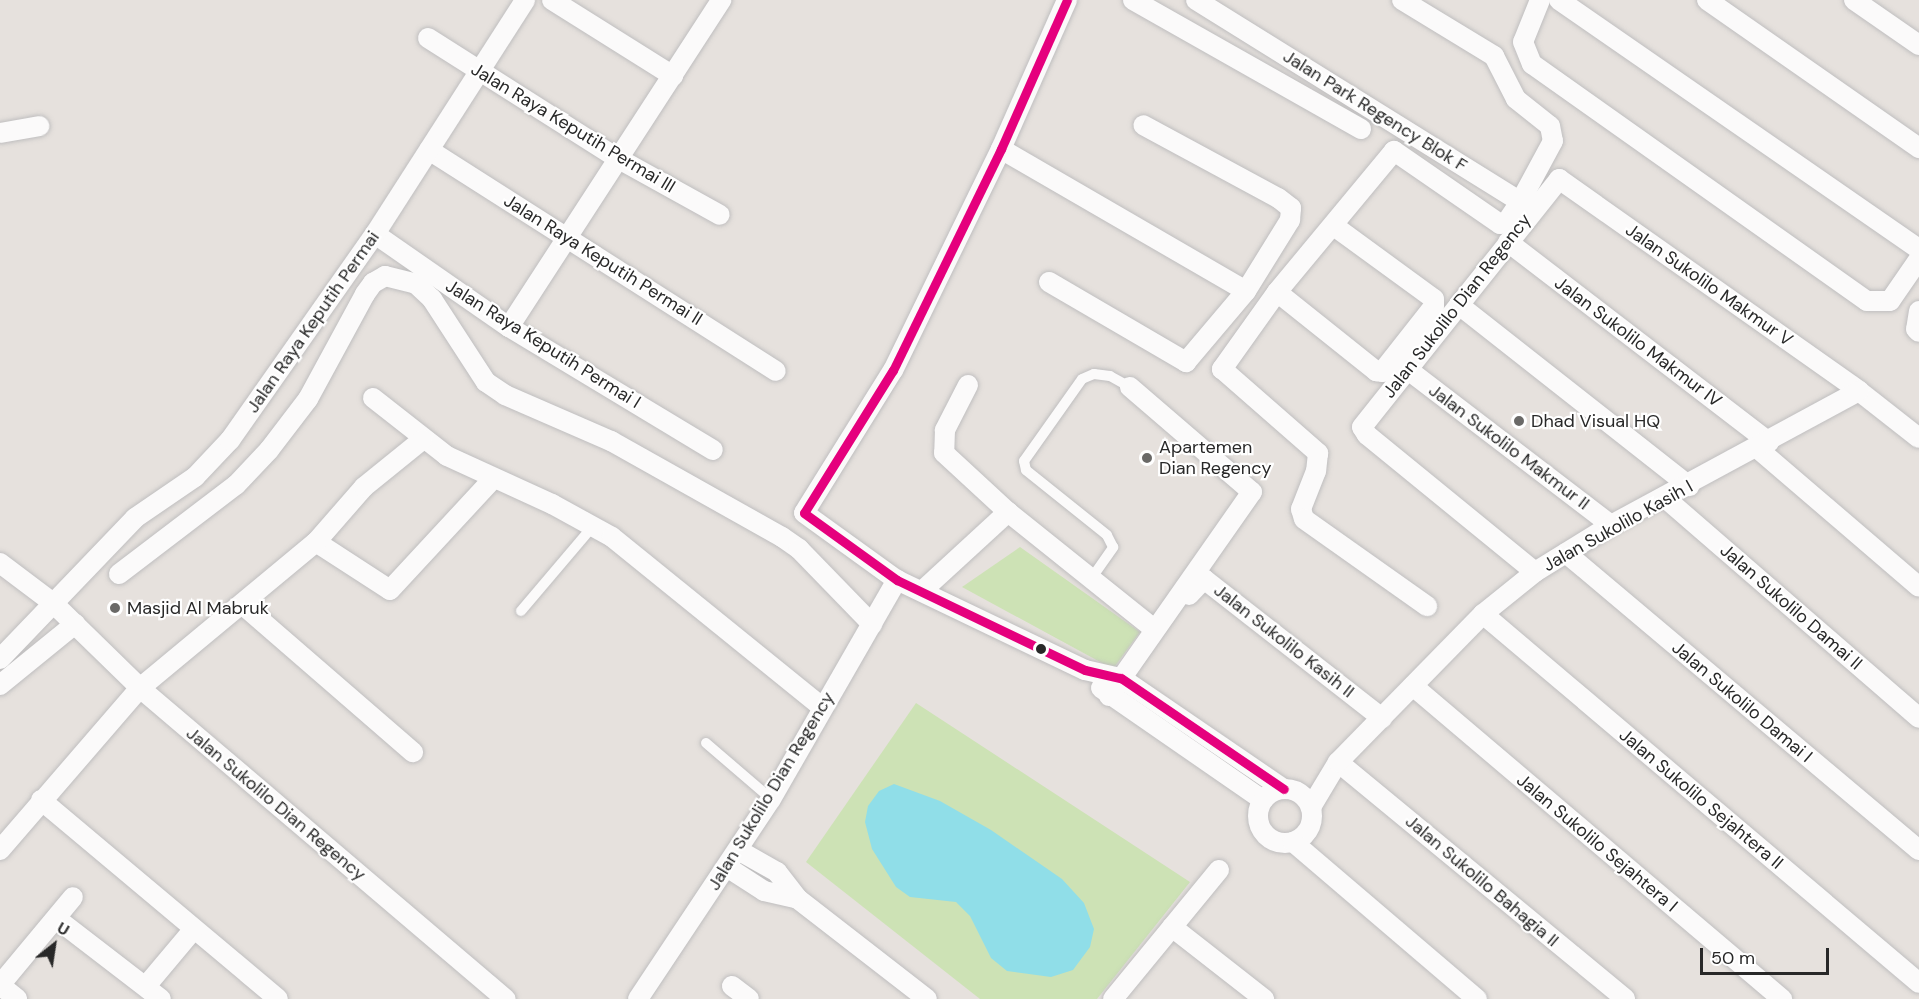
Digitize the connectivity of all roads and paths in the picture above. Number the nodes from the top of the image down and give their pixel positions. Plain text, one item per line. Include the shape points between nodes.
1 (525, 0) edge
2 (552, 0) edge
3 (722, 0) edge
4 (1067, 0) edge
5 (1133, 0) edge
6 (1196, 0) edge
7 (1402, 0) edge
8 (1540, 0) edge
9 (1559, 0) edge
10 (1707, 0) edge
11 (1854, 0) edge
12 (428, 38) dead end
13 (1919, 45) edge
14 (480, 71) junction
15 (673, 76) junction
16 (1143, 125) dead end
17 (39, 126) dead end
18 (1361, 129) dead end
19 (1407, 131) junction
20 (0, 133) edge
21 (1919, 148) edge
22 (1001, 149) junction
23 (429, 150) junction
24 (1394, 150) junction
25 (619, 159) junction
26 (1559, 179) joint
27 (1520, 202) junction
28 (720, 215) dead end
29 (1334, 226) junction
30 (375, 234) junction
31 (569, 237) junction
32 (1508, 242) junction
33 (1919, 249) edge
34 (1919, 260) edge
35 (1049, 282) dead end
36 (1246, 291) junction
37 (1277, 292) junction
38 (1459, 305) junction
39 (1919, 311) edge
40 (509, 327) junction
41 (1919, 332) edge
42 (1407, 369) junction
43 (776, 370) dead end
44 (968, 385) dead end
45 (1130, 387) joint
46 (1858, 391) junction
47 (373, 398) dead end
48 (1919, 438) edge
49 (422, 440) junction
50 (1763, 445) junction
51 (713, 450) dead end
52 (492, 480) junction
53 (1689, 486) junction
54 (1664, 497) junction
55 (1008, 512) junction
56 (594, 525) junction
57 (1611, 525) junction
58 (316, 542) junction
59 (1566, 553) junction
60 (0, 563) edge
61 (1535, 572) junction
62 (119, 574) dead end
63 (1091, 579) junction
64 (897, 580) junction
65 (1919, 587) edge
66 (922, 591) junction
67 (53, 603) junction
68 (243, 605) junction
69 (1427, 606) dead end
70 (521, 611) dead end
71 (1483, 614) junction
72 (1158, 621) junction
73 (75, 624) junction
74 (872, 624) junction
75 (0, 659) edge
76 (1085, 670) junction
77 (1121, 678) junction
78 (0, 685) edge
79 (1413, 686) junction
80 (140, 688) junction
81 (1109, 696) junction
82 (822, 707) junction
83 (1382, 718) junction
84 (1919, 718) edge
85 (706, 743) dead end
86 (413, 752) dead end
87 (1333, 768) junction
88 (1287, 796) junction
89 (771, 799) junction
90 (40, 800) junction
91 (1293, 842) junction
92 (0, 850) edge
93 (738, 850) junction
94 (1919, 850) edge
95 (727, 867) junction
96 (1219, 870) dead end
97 (73, 897) dead end
98 (798, 899) junction
99 (57, 919) junction
100 (1173, 927) junction
101 (193, 930) junction
102 (1919, 983) edge
103 (0, 985) edge
104 (732, 986) dead end
105 (153, 993) edge
106 (17, 999) edge
107 (278, 999) edge
108 (505, 999) edge
109 (638, 999) edge
110 (749, 999) edge
111 (927, 999) edge
112 (1113, 999) edge
113 (1264, 999) edge
114 (1477, 999) edge
115 (1625, 999) edge
116 (1782, 999) edge

1 - 14 street, Jalan Raya Keputih Permai
2 - 15 street
3 - 15 street
4 - 22 street
5 - 18 street
6 - 19 street, Jalan Park Regency Blok F
7 - 27 street via 1499,62 1509,91 1546,120 1554,135
8 - 34 street via 1522,42 1532,64 1867,301 1890,301
9 - 33 street
10 - 21 street
11 - 13 street
12 - 14 street, Jalan Raya Keputih Permai III
14 - 23 street, Jalan Raya Keputih Permai
14 - 25 street, Jalan Raya Keputih Permai III
15 - 25 street
16 - 36 street via 1291,208 1290,220
17 - 20 street
19 - 24 street
19 - 27 street, Jalan Park Regency Blok F
22 - 36 street
22 - 64 street via 893,370 804,513
23 - 30 street, Jalan Raya Keputih Permai
23 - 31 street, Jalan Raya Keputih Permai II
24 - 27 street via 1504,224
24 - 29 street
25 - 28 street, Jalan Raya Keputih Permai III
25 - 31 street
26 - 32 street, Jalan Sukolilo Dian Regency
26 - 46 street, Jalan Sukolilo Makmur V
29 - 37 street
29 - 37 street via 1434,299 1434,306 1382,372
30 - 40 street, Jalan Raya Keputih Permai I
30 - 67 street, Jalan Raya Keputih Permai via 213,462 135,518
31 - 40 street
31 - 43 street, Jalan Raya Keputih Permai II
32 - 38 street, Jalan Sukolilo Dian Regency
32 - 50 street, Jalan Sukolilo Makmur IV
35 - 36 street via 1186,362
37 - 69 street via 1223,365 1223,372 1316,448 1318,463 1301,509 1304,519
38 - 42 street, Jalan Sukolilo Dian Regency
38 - 53 street
39 - 41 street
40 - 51 street, Jalan Raya Keputih Permai I
42 - 57 street, Jalan Sukolilo Makmur II
42 - 61 street, Jalan Sukolilo Dian Regency via 1364,422 1367,435
44 - 55 street via 945,430 944,453
45 - 63 lane via 1110,376 1094,374 1082,379 1024,461 1026,470 1107,535 1113,547
45 - 72 street, Jalan Sukolilo Kasih II via 1251,490
46 - 48 street, Jalan Sukolilo Makmur V
46 - 50 street, Jalan Sukolilo Kasih I
47 - 49 street
49 - 52 street
49 - 58 street via 364,487
50 - 53 street, Jalan Sukolilo Kasih I
50 - 65 street, Jalan Sukolilo Makmur IV
52 - 56 street
52 - 58 street via 390,590
53 - 54 street, Jalan Sukolilo Kasih I
54 - 57 street, Jalan Sukolilo Kasih I
54 - 84 street, Jalan Sukolilo Damai II
55 - 63 street
55 - 66 street
56 - 70 lane
56 - 82 street
57 - 59 street, Jalan Sukolilo Kasih I
58 - 68 street
59 - 61 street, Jalan Sukolilo Kasih I
59 - 94 street, Jalan Sukolilo Damai I
60 - 67 street, Jalan Sukolilo Dian Regency
61 - 71 street, Jalan Sukolilo Kasih I
62 - 74 street via 236,484 269,450 308,399 365,294 373,283 386,276 416,284 432,299 480,373 505,395 611,441 782,537 799,549
63 - 72 street
64 - 66 street
64 - 74 street, Jalan Sukolilo Dian Regency
66 - 76 street
67 - 73 street, Jalan Sukolilo Dian Regency
67 - 75 street, Jalan Raya Keputih Permai
68 - 80 street
68 - 86 street
71 - 79 street, Jalan Sukolilo Kasih I
71 - 102 street, Jalan Sukolilo Sejahtera II
72 - 77 street, Jalan Sukolilo Kasih II
72 - 83 street, Jalan Sukolilo Kasih II via 1175,614 1199,579 1204,579
73 - 78 street
73 - 80 street, Jalan Sukolilo Dian Regency
74 - 82 street, Jalan Sukolilo Dian Regency
76 - 77 street
76 - 81 street
77 - 81 street, Jalan Sukolilo Kasih II
77 - 88 street
79 - 83 street, Jalan Sukolilo Kasih I
79 - 116 street, Jalan Sukolilo Sejahtera I
80 - 90 street
80 - 108 street, Jalan Sukolilo Dian Regency
81 - 88 street
82 - 89 street, Jalan Sukolilo Dian Regency
83 - 87 street, Jalan Sukolilo Kasih I
85 - 89 lane
87 - 88 street, Jalan Sukolilo Kasih I
87 - 88 street, Jalan Sukolilo Kasih I
87 - 115 street, Jalan Sukolilo Bahagia II
88 - 91 street via 1310,829
88 - 91 street via 1258,810 1263,832 1271,840
89 - 93 street, Jalan Sukolilo Dian Regency
90 - 92 street
90 - 101 street
91 - 114 street
93 - 95 street, Jalan Sukolilo Dian Regency
93 - 98 street via 777,872
95 - 98 street via 764,891
95 - 109 street, Jalan Sukolilo Dian Regency
96 - 100 street
97 - 99 street
98 - 111 street
99 - 103 street
99 - 105 street
100 - 112 street
100 - 113 street
101 - 105 street
101 - 107 street
103 - 106 street
104 - 110 street

